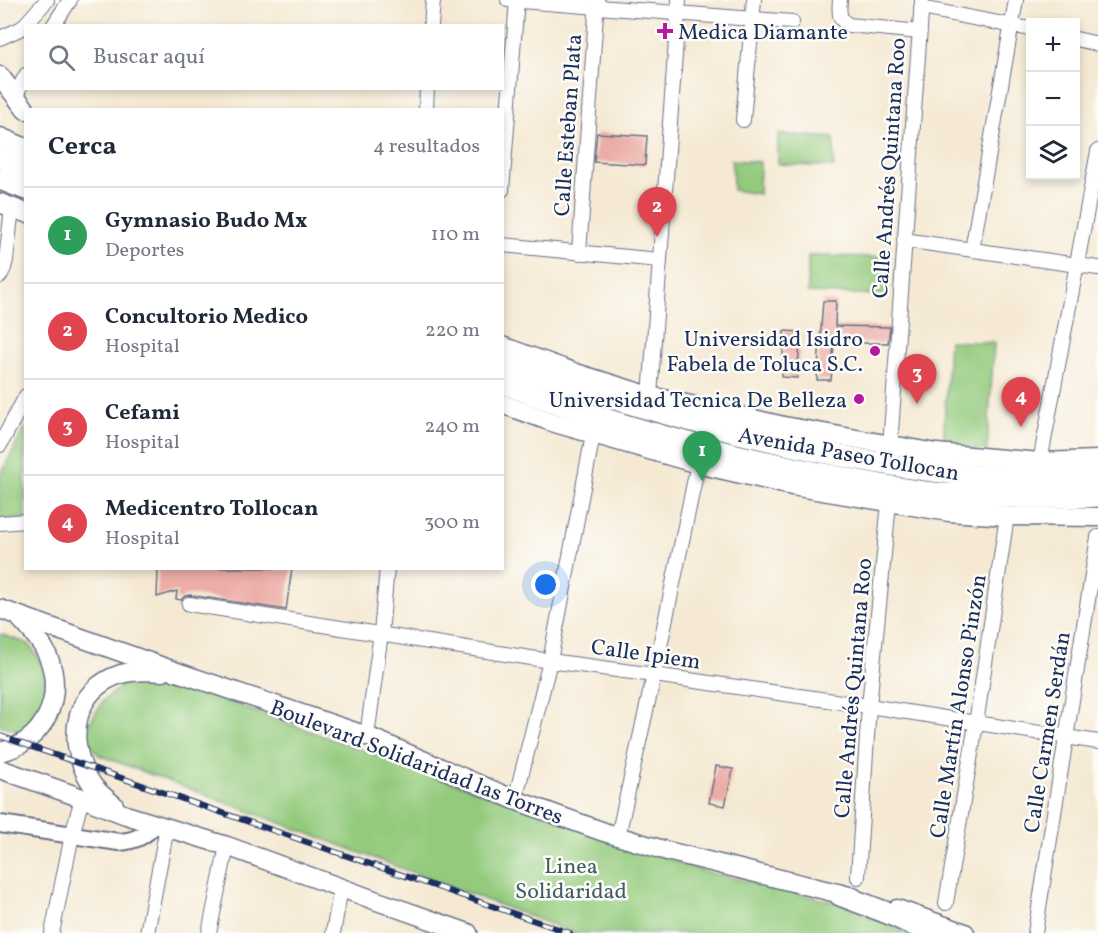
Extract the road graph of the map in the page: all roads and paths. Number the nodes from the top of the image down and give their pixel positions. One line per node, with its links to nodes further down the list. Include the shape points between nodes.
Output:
1 (35, 0): 15 (street)
2 (49, 0): 13 (street); 15 (street)
3 (70, 0): 13 (street)
4 (433, 0): 18 (street)
5 (508, 0): 6 (street)
6 (517, 0): 10 (street); 34 (street)
7 (754, 0): 14 (street)
8 (840, 0): 22 (street, via 840,17 849,25)
9 (1017, 0): 19 (street)
10 (596, 3): 12 (street); 40 (street, Calle Esteban Plata)
11 (921, 4): 19 (street); 22 (street, Calle Andrés Quintana Roo)
12 (678, 6): 14 (street); 41 (street)
13 (61, 13): 17 (street)
14 (753, 18): 16 (street); 31 (street)
15 (35, 20)
16 (792, 22)
17 (54, 24)
18 (431, 24)
19 (1012, 25): 21 (street); 39 (street)
20 (24, 27): 23 (street)
21 (1026, 28)
22 (920, 32): 37 (street, Calle Andrés Quintana Roo)
23 (1, 36)
24 (1080, 40): 25 (street)
25 (1098, 44)
26 (0, 76): 29 (main road)
27 (24, 84): 29 (street)
28 (428, 90): 30 (street)
29 (20, 103)
30 (426, 108)
31 (743, 120)
32 (0, 138): 35 (main road)
33 (1098, 151): 42 (street)
34 (504, 165)
35 (15, 170)
36 (12, 208): 44 (street, via 6,260)
37 (904, 240): 39 (street); 53 (street, Calle Andrés Quintana Roo)
38 (504, 245): 40 (street)
39 (972, 250): 42 (street)
40 (579, 253): 41 (street)
41 (659, 261): 48 (street)
42 (1077, 265): 43 (street); 55 (street)
43 (1098, 268)
44 (0, 276)
45 (504, 347): 48 (main road, Avenida Paseo Tollocan)
46 (504, 363): 57 (highway, Avenida Paseo Tollocan, via 656,412 840,456 966,476)
47 (504, 384): 58 (highway, Avenida Paseo Tollocan, via 654,435 876,484 943,494)
48 (650, 396): 53 (main road, Avenida Paseo Tollocan)
49 (24, 400): 52 (street)
50 (504, 405): 51 (main road, Avenida Paseo Tollocan)
51 (593, 435): 56 (main road, Avenida Paseo Tollocan); 69 (street)
52 (0, 445)
53 (890, 446): 55 (main road, Avenida Paseo Tollocan)
54 (1098, 460): 55 (main road, Avenida Paseo Tollocan)
55 (1040, 462)
56 (698, 464): 59 (main road, Avenida Paseo Tollocan); 71 (street)
57 (1098, 477)
58 (1098, 496)
59 (889, 503): 60 (main road, Avenida Paseo Tollocan); 72 (street, Calle Andrés Quintana Roo)
60 (1007, 516): 61 (main road, Avenida Paseo Tollocan); 73 (street, Calle Martín Alonso Pinzón)
61 (1098, 517)
62 (24, 520): 63 (street)
63 (0, 523)
64 (1098, 537): 75 (street, Calle Carmen Serdán)
65 (387, 570): 68 (street)
66 (189, 604): 68 (street, Calle Ipiem)
67 (9, 612): 70 (main road, Boulevard Solidaridad las Torres); 77 (main road, via 47,654 53,672 54,698 44,722 27,741)
68 (381, 633): 69 (street, Calle Ipiem); 74 (street)
69 (549, 661): 71 (street, Calle Ipiem); 80 (street)
70 (177, 672): 74 (main road, Boulevard Solidaridad las Torres); 81 (main road, via 121,675 88,695 78,714 78,747 88,777)
71 (654, 675): 72 (street, Calle Ipiem); 85 (street)
72 (869, 706): 73 (street, Calle Ipiem); 87 (street, Calle Andrés Quintana Roo)
73 (976, 724): 75 (street, Calle Ipiem); 90 (street, Calle Martín Alonso Pinzón)
74 (367, 736): 80 (main road, Boulevard Solidaridad las Torres)
75 (1067, 737): 76 (street, Calle Ipiem); 98 (street, Calle Carmen Serdán)
76 (1098, 742)
77 (0, 752)
78 (0, 769): 79 (main road)
79 (82, 798): 81 (main road); 84 (street)
80 (515, 800): 85 (main road, Boulevard Solidaridad las Torres)
81 (126, 815): 83 (main road)
82 (0, 824): 84 (street)
83 (161, 826): 84 (street, via 129,841); 86 (main road); 93 (street)
84 (72, 835): 92 (street)
85 (618, 836): 89 (main road, Boulevard Solidaridad las Torres)
86 (227, 846): 88 (main road); 94 (street)
87 (858, 877)
88 (341, 888): 91 (main road); 95 (street)
89 (840, 895): 96 (highway, Boulevard Solidaridad las Torres); 97 (main road, Boulevard Solidaridad las Torres, via 901,910)
90 (946, 903)
91 (464, 932)
92 (52, 933)
93 (147, 933)
94 (209, 933)
95 (333, 933)
96 (931, 933)
97 (965, 933)
98 (1035, 933)

